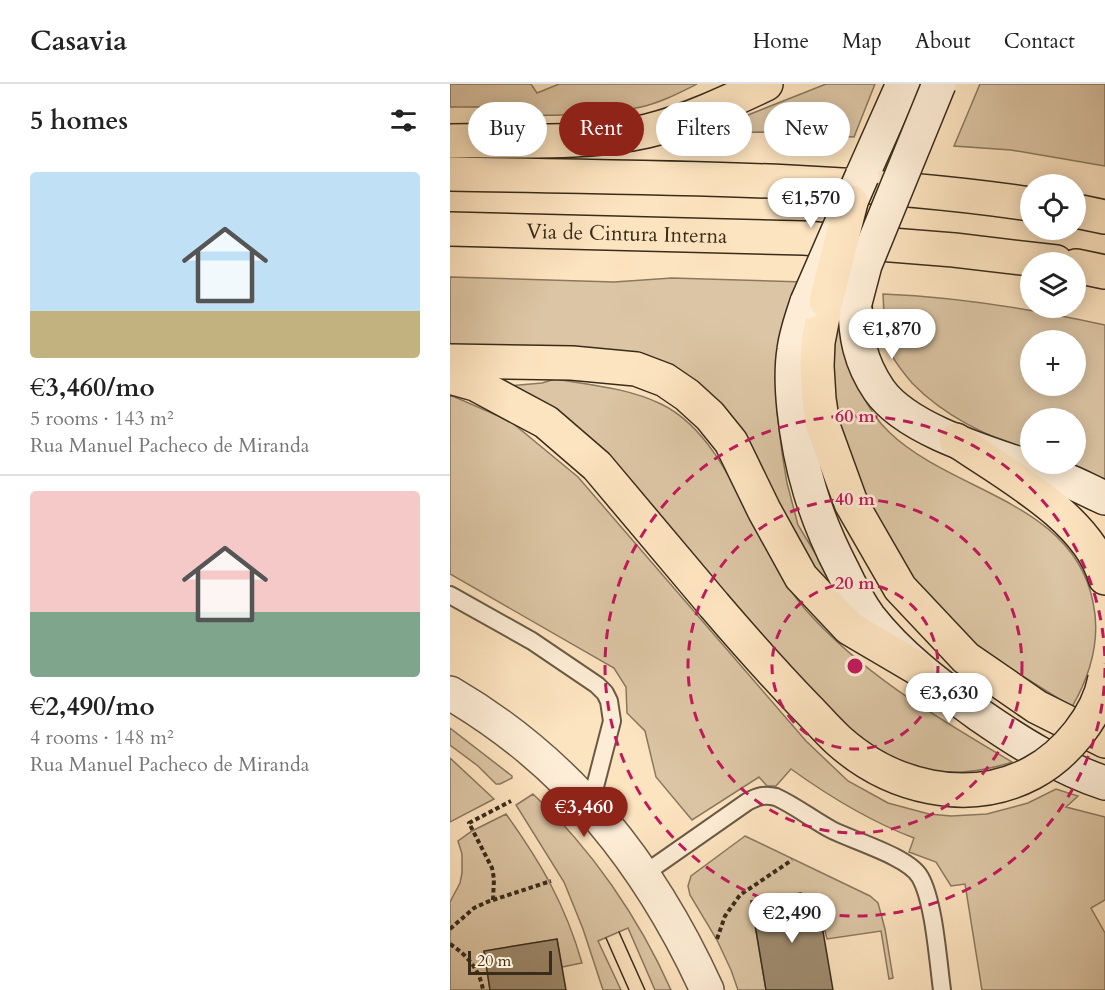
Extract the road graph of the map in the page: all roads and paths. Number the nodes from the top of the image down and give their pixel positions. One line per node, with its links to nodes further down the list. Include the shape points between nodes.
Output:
1 (724, 84): 5 (highway, via 659,113 630,121 597,125)
2 (766, 84): 6 (highway, via 681,120 616,137)
3 (903, 84): 8 (main road, bridge)
4 (939, 84): 16 (main road, bridge, via 865,265)
5 (450, 126)
6 (450, 141)
7 (450, 174): 9 (highway, via 798,183 945,193)
8 (851, 201): 16 (highway, bridge)
9 (1020, 203)
10 (1086, 213): 11 (highway)
11 (1105, 217)
12 (450, 229): 13 (highway, Via de Cintura Interna, via 804,238)
13 (1020, 258)
14 (1086, 268): 15 (highway)
15 (1105, 272)
16 (830, 302): 19 (main road, via 855,330 860,352 880,391 919,423); 23 (main road, via 794,350 796,426 803,470 826,539 857,600); 26 (highway, via 818,342 819,399 824,426 850,503 900,588 966,658 1037,706)
17 (450, 361): 23 (highway, via 572,363 636,369 687,395 731,442 801,577 849,628)
18 (450, 377): 24 (highway, bridge, via 475,384 546,422 597,466 777,677 838,740 895,776 922,786 956,790 1014,781 1045,766 1064,751 1091,715)
19 (956, 440): 20 (main road); 21 (highway, via 1040,498 1083,536)
20 (1105, 498)
21 (1105, 578)
22 (450, 595): 29 (lane, via 532,641 605,693 612,721)
23 (917, 668): 27 (main road, via 1012,738)
24 (1105, 678)
25 (450, 693): 29 (main road, via 534,752)
26 (1105, 741)
27 (1105, 783)
28 (511, 801): 33 (path, via 469,823 492,868)
29 (590, 806): 31 (main road)
30 (792, 860): 35 (path, via 740,895 725,916)
31 (644, 874): 38 (main road); 39 (lane, via 747,802 767,795 776,797 830,829 915,870 929,902)
32 (550, 881): 33 (path)
33 (493, 900): 34 (path, via 474,908)
34 (450, 929)
35 (717, 940)
36 (450, 944): 37 (path, via 470,960)
37 (483, 990)
38 (707, 990)
39 (942, 990)

